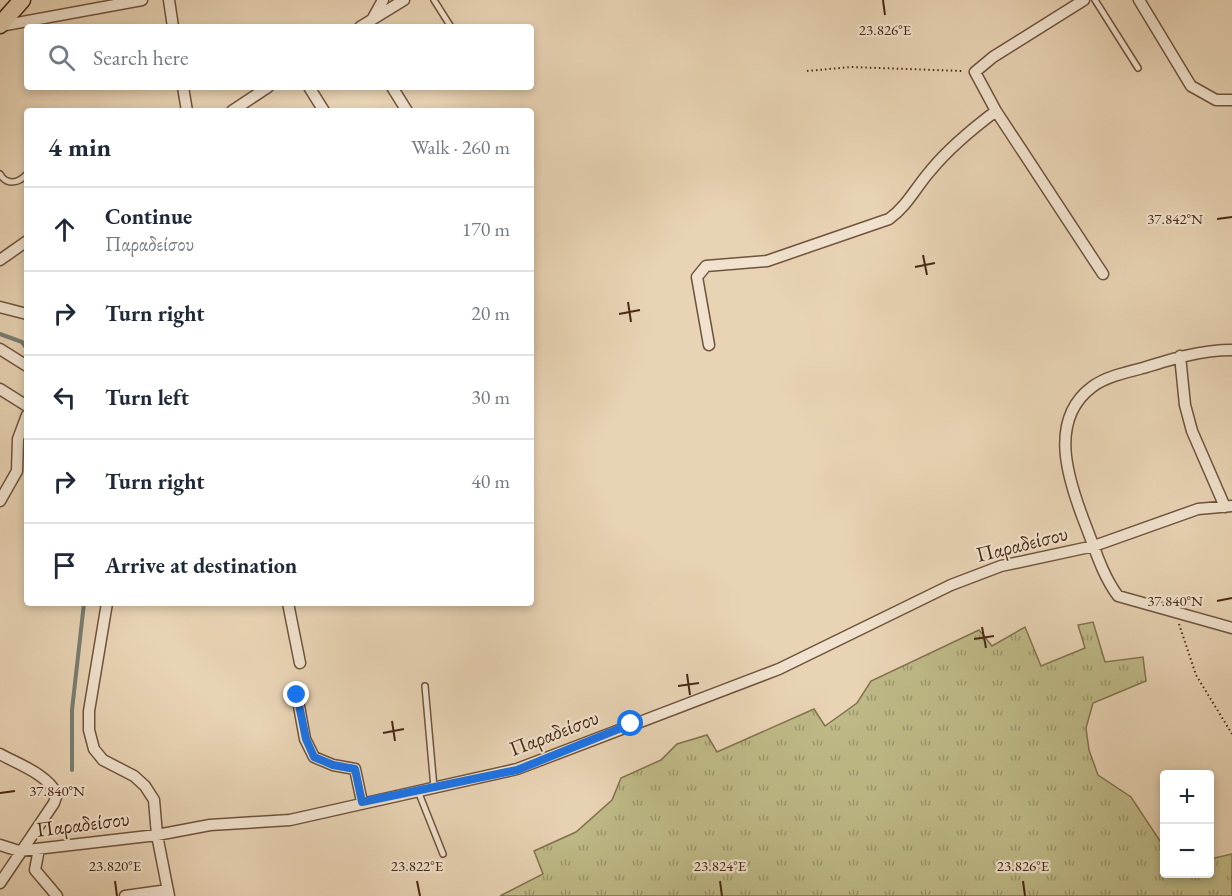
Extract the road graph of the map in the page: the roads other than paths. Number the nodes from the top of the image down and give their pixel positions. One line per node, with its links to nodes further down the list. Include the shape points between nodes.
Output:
1 (22, 0): 14 (main road)
2 (142, 0): 14 (street)
3 (169, 0): 11 (street)
4 (383, 0): 10 (street)
5 (404, 0): 10 (street)
6 (434, 0): 13 (lane)
7 (1084, 0): 25 (street, via 975,72)
8 (1095, 0): 15 (lane)
9 (1139, 0): 20 (street, via 1191,86 1216,100)
10 (371, 21): 12 (street)
11 (173, 24)
12 (366, 24)
13 (450, 24)
14 (0, 26)
15 (1138, 68)
16 (184, 90): 21 (street)
17 (264, 90): 22 (street)
18 (311, 90): 23 (street)
19 (394, 90): 24 (street)
20 (1232, 100)
21 (186, 108)
22 (236, 108)
23 (322, 108)
24 (405, 108)
25 (996, 111): 30 (street); 33 (street, via 965,134 930,171 905,207 889,219 767,261 706,266 697,277)
26 (0, 174): 27 (lane, via 11,183)
27 (24, 177)
28 (24, 243): 29 (street)
29 (0, 260)
30 (1103, 274)
31 (0, 307): 32 (street)
32 (24, 313)
33 (709, 345)
34 (0, 349): 37 (street)
35 (1232, 350): 36 (street)
36 (1180, 356): 42 (street, via 1192,431); 43 (street, via 1093,386 1073,405 1064,462)
37 (24, 364)
38 (0, 389): 39 (street)
39 (24, 404)
40 (24, 423): 41 (street, via 18,439 17,471)
41 (0, 501)
42 (1228, 506): 43 (street, Παραδείσου, via 1198,509)
43 (1094, 546): 46 (street, via 1118,596); 51 (street, Παραδείσου, via 1001,566 951,585 779,669 517,770)
44 (106, 606): 54 (street, via 89,730 94,749 103,760 145,786 154,800)
45 (289, 606): 47 (street)
46 (1232, 628)
47 (300, 663)
48 (425, 686): 51 (lane)
49 (297, 695): 53 (street, via 314,757 355,769)
50 (0, 754): 57 (street, via 35,773 57,794)
51 (434, 788): 52 (street, Παραδείσου)
52 (418, 791): 53 (street, Παραδείσου); 58 (lane)
53 (362, 802): 54 (street, Παραδείσου, via 290,820 210,825)
54 (157, 835): 56 (street, Παραδείσου); 60 (street)
55 (0, 845): 57 (street, Παραδείσου)
56 (39, 849): 57 (street, Παραδείσου); 61 (street, via 35,870)
57 (19, 851): 59 (street)
58 (443, 855)
59 (0, 883)
60 (168, 893): 62 (street)
61 (57, 896)
62 (125, 896)

